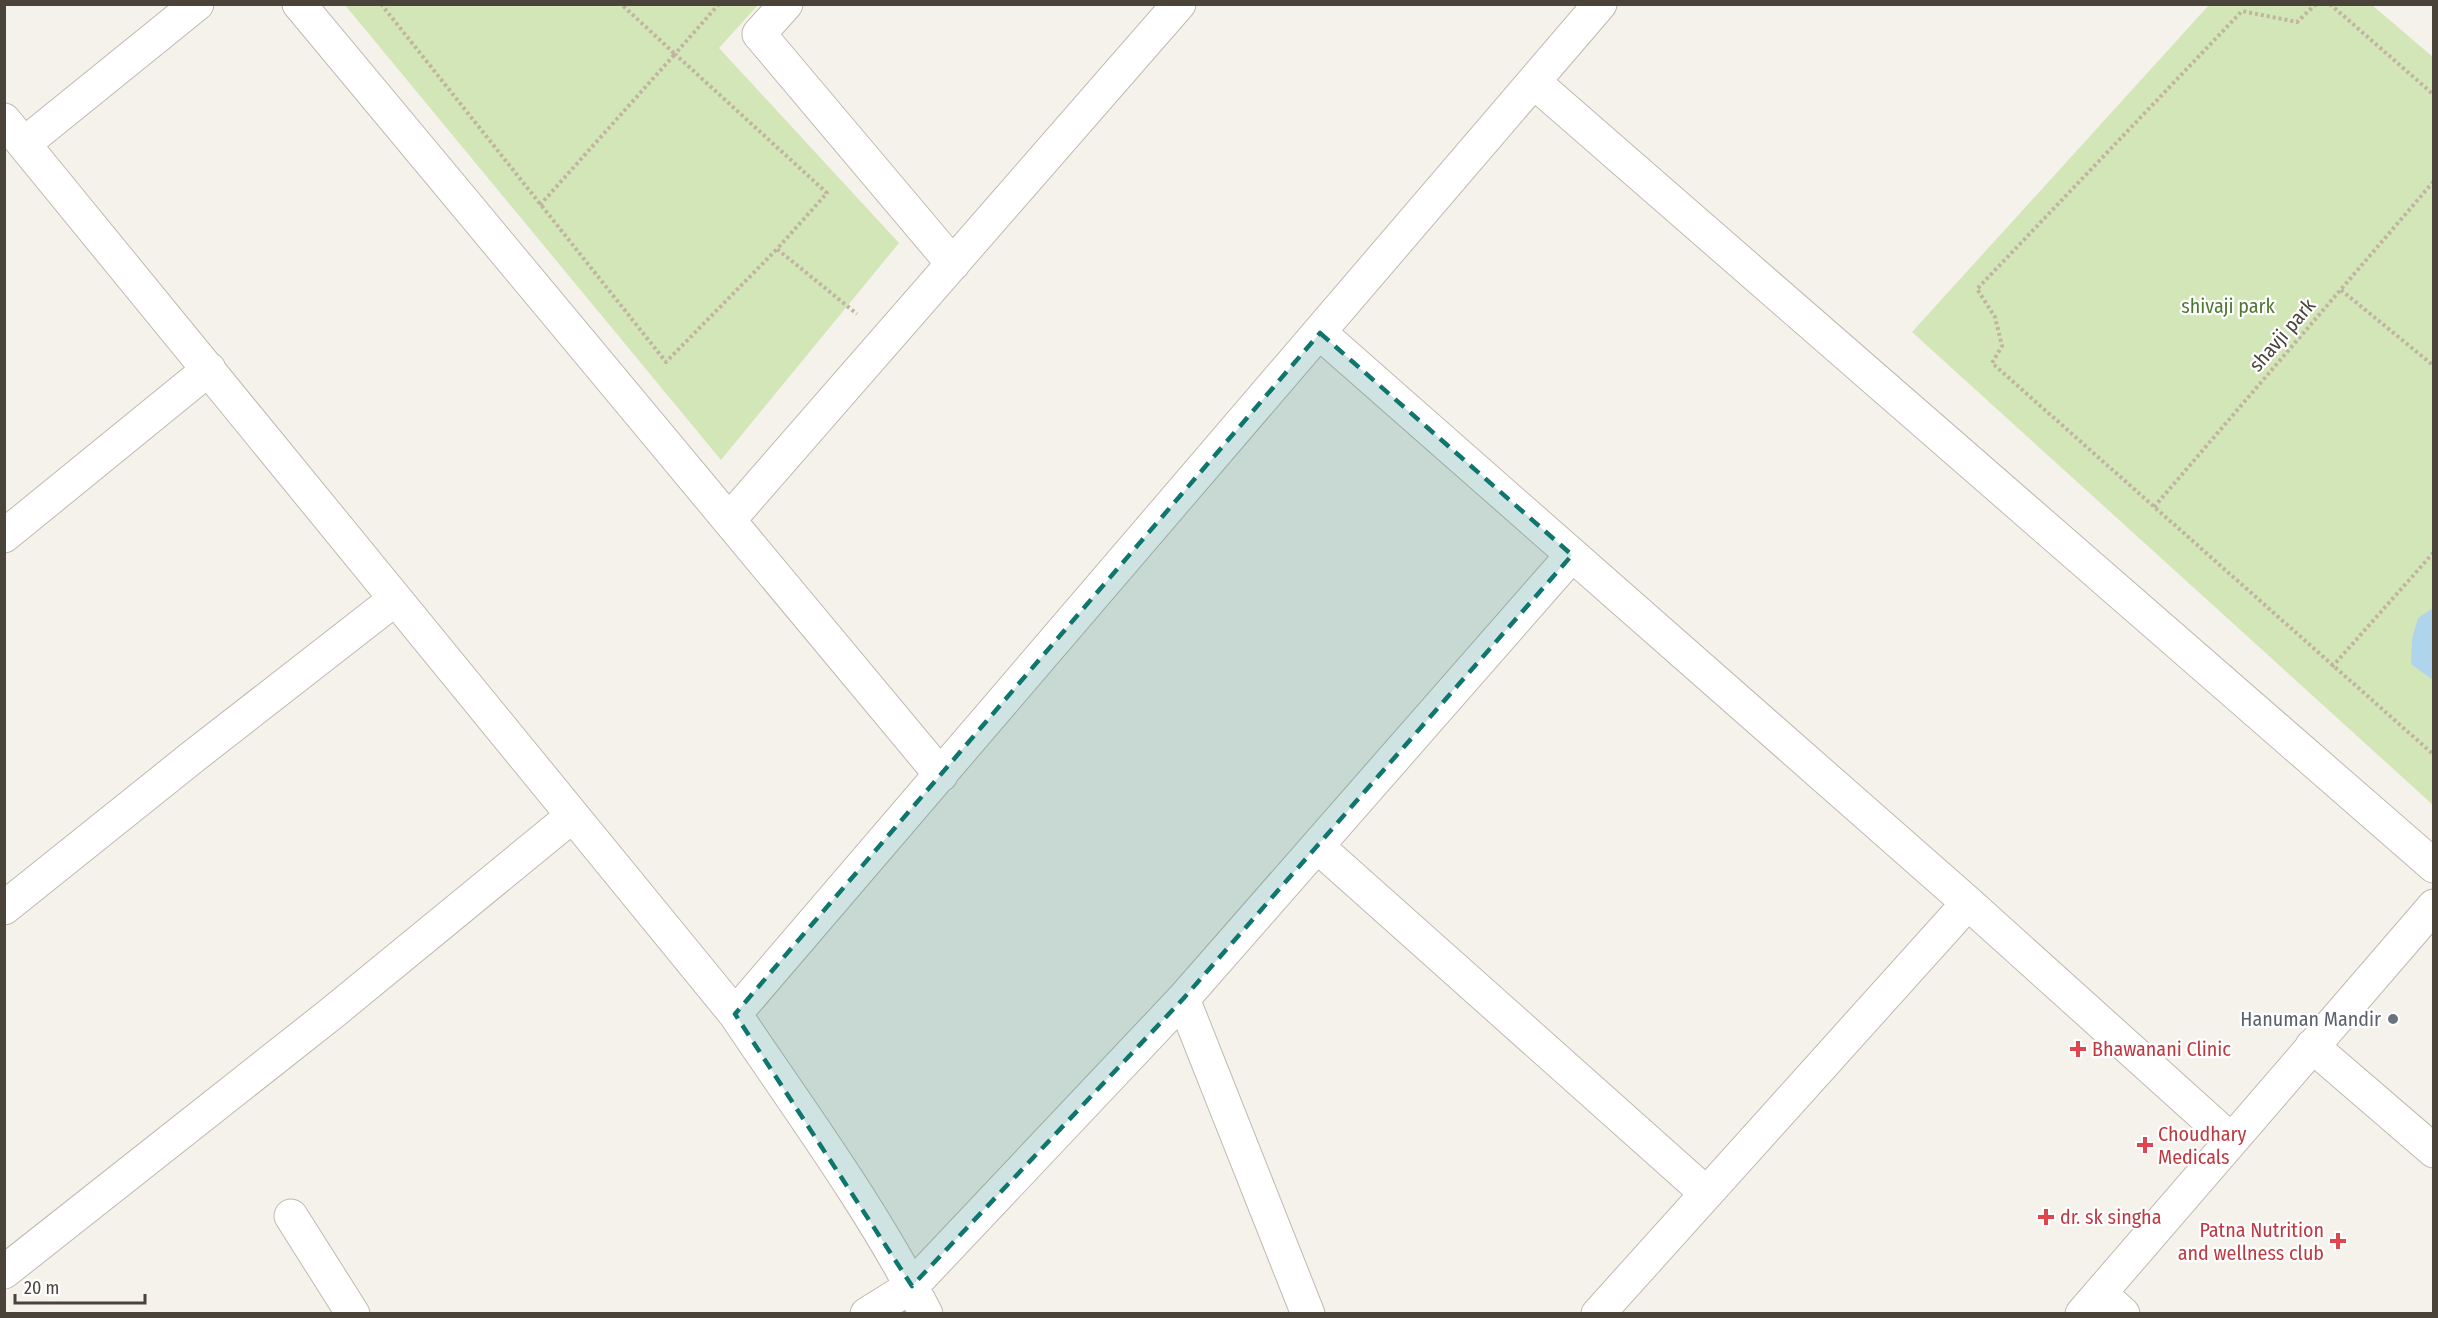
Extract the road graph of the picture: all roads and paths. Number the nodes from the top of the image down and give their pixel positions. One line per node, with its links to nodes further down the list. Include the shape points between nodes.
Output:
1 (197, 4): 14 (street)
2 (299, 4): 25 (street)
3 (381, 4): 16 (path)
4 (621, 4): 11 (path)
5 (719, 4): 11 (path)
6 (786, 4): 18 (street, via 759,34)
7 (1179, 4): 18 (street)
8 (1600, 4): 12 (street)
9 (2316, 4): 24 (path, via 2297,22 2242,11 1977,289 1995,317 2002,346 1992,363)
10 (2330, 4): 13 (path)
11 (675, 54): 16 (path); 17 (path, via 827,193)
12 (1534, 82): 20 (street); 35 (street)
13 (2433, 94)
14 (14, 132): 23 (street)
15 (2433, 182): 19 (path, shavji park)
16 (540, 205): 17 (path, via 666,362)
17 (777, 249): 21 (path)
18 (952, 264): 21 (street)
19 (2341, 290): 22 (path); 24 (path, shavji park)
20 (1320, 333): 28 (street); 32 (street)
21 (887, 339): 25 (street)
22 (2433, 366)
23 (208, 369): 26 (street); 29 (street)
24 (2154, 507): 30 (path)
25 (729, 520): 32 (street)
26 (4, 536)
27 (2433, 552): 30 (path)
28 (1572, 555): 34 (street); 36 (street)
29 (394, 600): 33 (street); 38 (street)
30 (2332, 667): 31 (path)
31 (2433, 755)
32 (940, 775): 40 (street)
33 (572, 817): 40 (street); 46 (street)
34 (1317, 846): 39 (street); 44 (street)
35 (2433, 867)
36 (1968, 903): 42 (street); 44 (street)
37 (2433, 906): 41 (street)
38 (4, 908)
39 (1183, 999): 47 (street); 51 (street)
40 (735, 1014): 47 (street, via 828,1151)
41 (2312, 1046): 42 (street); 43 (street)
42 (2230, 1140): 48 (street)
43 (2433, 1151)
44 (1706, 1193): 52 (street)
45 (291, 1216): 49 (street)
46 (4, 1272)
47 (919, 1300): 50 (street)
48 (2102, 1307)
49 (353, 1314)
50 (867, 1314)
51 (1308, 1314)
52 (1598, 1314)

